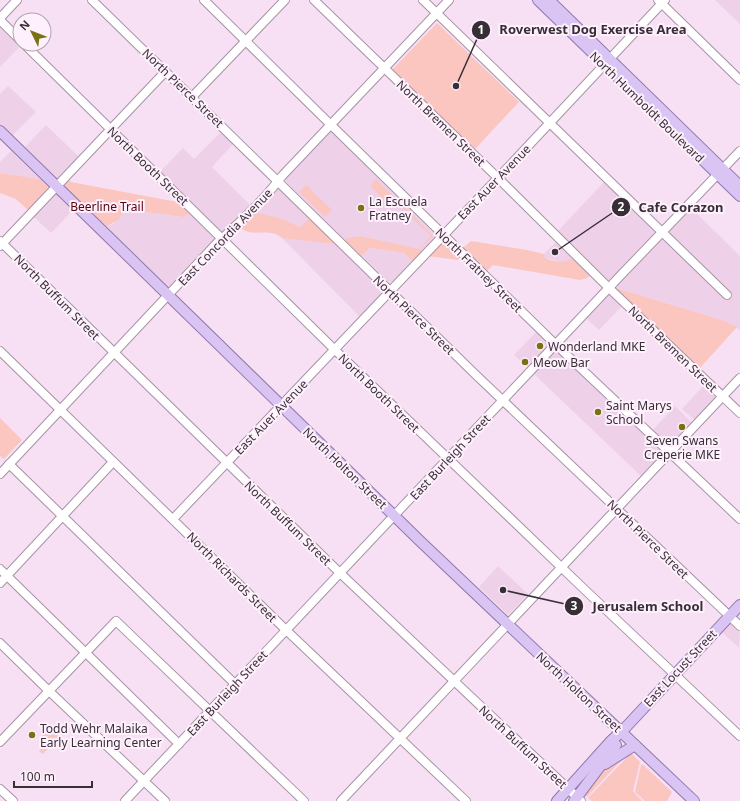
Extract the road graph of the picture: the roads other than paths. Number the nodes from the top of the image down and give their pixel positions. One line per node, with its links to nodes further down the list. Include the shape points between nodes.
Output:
1 (17, 0): 12 (street)
2 (92, 0): 18 (street, North Pierce Street)
3 (204, 0): 14 (street, North Fratney Street)
4 (285, 0): 14 (street)
5 (314, 0): 17 (street, North Bremen Street)
6 (423, 0): 11 (street)
7 (450, 0): 11 (street, East Concordia Avenue)
8 (538, 0): 16 (main road, North Humboldt Boulevard)
9 (549, 0): 16 (main road, North Humboldt Boulevard)
10 (661, 1): 16 (street, East Auer Avenue); 19 (street)
11 (436, 14): 17 (street, East Concordia Avenue); 21 (street)
12 (0, 19): 13 (street)
13 (12, 32)
14 (246, 41): 20 (street); 22 (street, North Fratney Street)
15 (32, 52): 23 (street, North Booth Street)
16 (607, 62): 21 (street, East Auer Avenue); 26 (main road, North Humboldt Boulevard)
17 (384, 69): 22 (street, East Concordia Avenue); 27 (street, North Bremen Street)
18 (165, 72): 20 (street, North Pierce Street); 23 (street)
19 (740, 80)
20 (192, 97): 28 (street, North Pierce Street)
21 (550, 123): 27 (street, East Auer Avenue); 32 (street)
22 (331, 125): 28 (street, East Concordia Avenue); 33 (street, North Fratney Street)
23 (111, 129): 29 (street); 34 (street, North Booth Street)
24 (0, 131): 29 (main road, North Holton Street)
25 (740, 151): 26 (street, East Burleigh Street)
26 (720, 172): 30 (main road, North Humboldt Boulevard); 31 (main road, North Humboldt Boulevard); 32 (street, East Burleigh Street)
27 (498, 178): 33 (street, East Auer Avenue); 36 (street, North Bremen Street)
28 (278, 182): 34 (street, East Concordia Avenue); 37 (street, North Pierce Street)
29 (56, 186): 35 (street); 38 (main road, North Holton Street)
30 (740, 186)
31 (740, 196)
32 (662, 233): 36 (street, East Burleigh Street); 39 (street)
33 (443, 235): 37 (street, East Auer Avenue); 40 (street, North Fratney Street)
34 (222, 239): 38 (street, East Concordia Avenue); 41 (street, North Booth Street)
35 (1, 244): 43 (street, North Buffum Street)
36 (609, 288): 40 (street, East Burleigh Street); 45 (street, North Bremen Street)
37 (390, 291): 41 (street, East Auer Avenue); 46 (street, North Pierce Street)
38 (168, 295): 43 (street, East Concordia Avenue); 47 (main road, North Holton Street)
39 (727, 295)
40 (556, 344): 46 (street, East Burleigh Street); 50 (street, North Fratney Street)
41 (335, 350): 47 (street, East Auer Avenue); 51 (street, North Booth Street)
42 (0, 351): 48 (street, North Richards Street)
43 (114, 353): 48 (street, East Concordia Avenue); 53 (street, North Buffum Street)
44 (740, 378): 45 (street)
45 (723, 396): 49 (street, North Bremen Street); 50 (street)
46 (503, 401): 51 (street, East Burleigh Street); 56 (street, North Pierce Street)
47 (282, 406): 53 (street, East Auer Avenue); 58 (main road, North Holton Street)
48 (60, 410): 52 (street, North Richards Street); 54 (street, East Concordia Avenue)
49 (740, 413)
50 (670, 452): 56 (street); 60 (street, North Fratney Street)
51 (448, 459): 58 (street, East Burleigh Street); 61 (street, North Booth Street)
52 (113, 462): 57 (street); 59 (street, North Richards Street)
53 (227, 463): 59 (street, East Auer Avenue); 63 (street, North Buffum Street)
54 (9, 464): 55 (street, East Concordia Avenue); 57 (street)
55 (0, 474)
56 (617, 509): 61 (street); 67 (street, North Pierce Street)
57 (62, 516): 64 (street); 75 (street)
58 (394, 516): 63 (street, East Burleigh Street); 68 (main road, North Holton Street)
59 (173, 519): 70 (street, North Richards Street)
60 (740, 519)
61 (562, 567): 68 (street); 73 (street, North Booth Street)
62 (0, 569): 64 (street)
63 (340, 573): 70 (street, East Burleigh Street); 74 (street, North Buffum Street)
64 (7, 576): 65 (street); 72 (street)
65 (0, 583)
66 (740, 605): 67 (main road, East Locust Street)
67 (730, 616): 69 (street, North Pierce Street); 73 (main road, East Locust Street)
68 (507, 625): 74 (street); 78 (main road, North Holton Street)
69 (740, 626)
70 (286, 630): 75 (street, East Burleigh Street); 80 (street, North Richards Street)
71 (0, 643): 76 (street)
72 (86, 653): 76 (street); 77 (street, via 116,621); 82 (street)
73 (675, 674): 78 (main road, East Locust Street); 79 (street, North Booth Street)
74 (453, 681): 80 (street); 87 (street, North Buffum Street)
75 (235, 684): 77 (street, East Burleigh Street)
76 (49, 691): 81 (street); 85 (street)
77 (210, 711): 82 (street, East Burleigh Street); 92 (street)
78 (621, 732): 83 (main road, North Holton Street); 84 (main road, East Locust Street, via 619,740); 87 (main road, East Locust Street)
79 (740, 736)
80 (399, 738): 93 (street); 94 (street, North Richards Street)
81 (0, 742)
82 (179, 744): 85 (street, East Burleigh Street)
83 (635, 745): 84 (main road); 96 (main road, North Holton Street)
84 (598, 768): 88 (main road, East Locust Street)
85 (144, 781): 90 (street, East Burleigh Street); 91 (street)
86 (0, 789): 89 (street)
87 (568, 789): 88 (street, North Buffum Street); 95 (main road, East Locust Street)
88 (577, 800)
89 (13, 801)
90 (125, 801)
91 (165, 801)
92 (304, 801)
93 (341, 801)
94 (466, 801)
95 (557, 801)
96 (694, 801)

